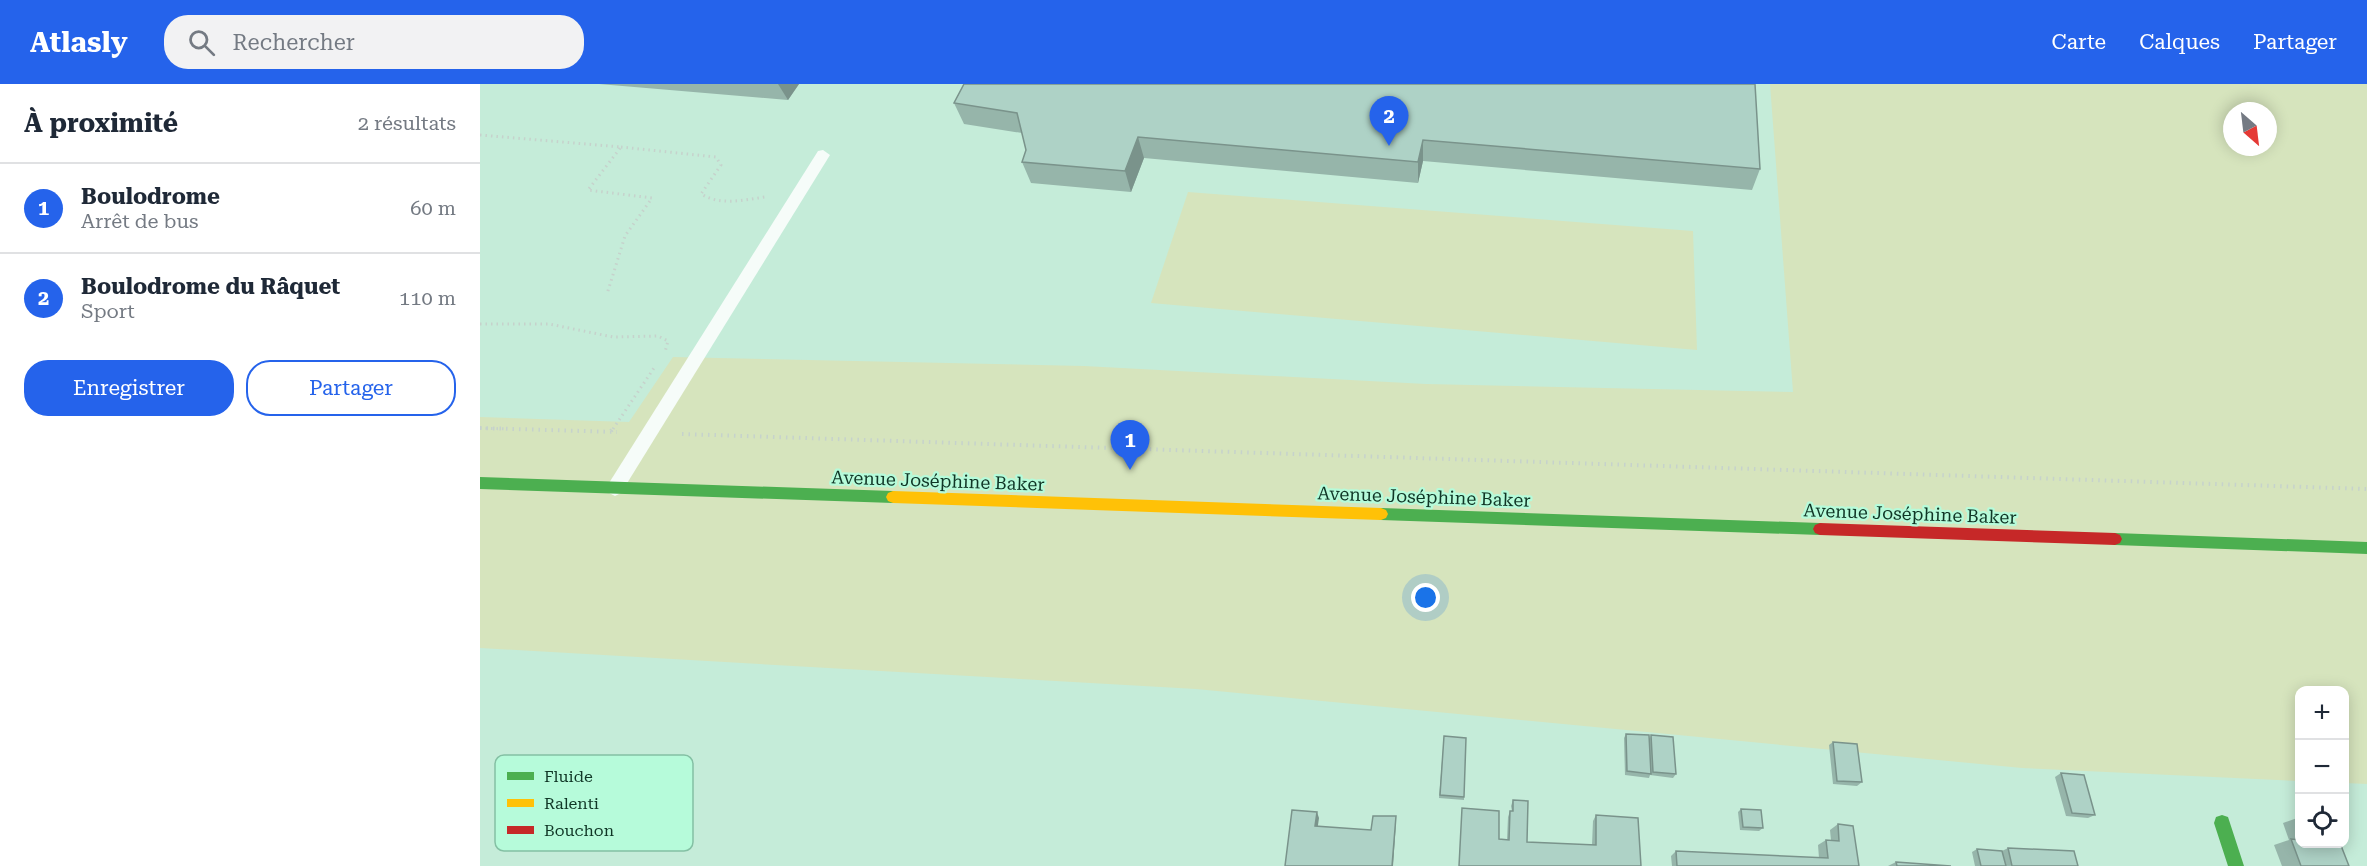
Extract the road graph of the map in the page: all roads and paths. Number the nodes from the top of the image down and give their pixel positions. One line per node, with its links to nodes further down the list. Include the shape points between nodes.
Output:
1 (480, 135): 2 (path)
2 (621, 147): 4 (path, via 716,157 721,165 701,194 706,197 723,201 763,196); 5 (path, via 588,190 652,198 626,236)
3 (823, 155): 4 (lane)
4 (796, 199): 9 (lane)
5 (607, 294)
6 (480, 324): 8 (path, via 549,324 613,337 658,336 668,341 665,352)
7 (480, 428): 8 (path)
8 (610, 432): 9 (path)
9 (648, 433): 11 (lane); 12 (path)
10 (480, 483): 11 (street, Avenue Joséphine Baker)
11 (615, 488): 13 (street, Avenue Joséphine Baker)
12 (2367, 489)
13 (2367, 548)
14 (2222, 823): 15 (street)
15 (2236, 866)

